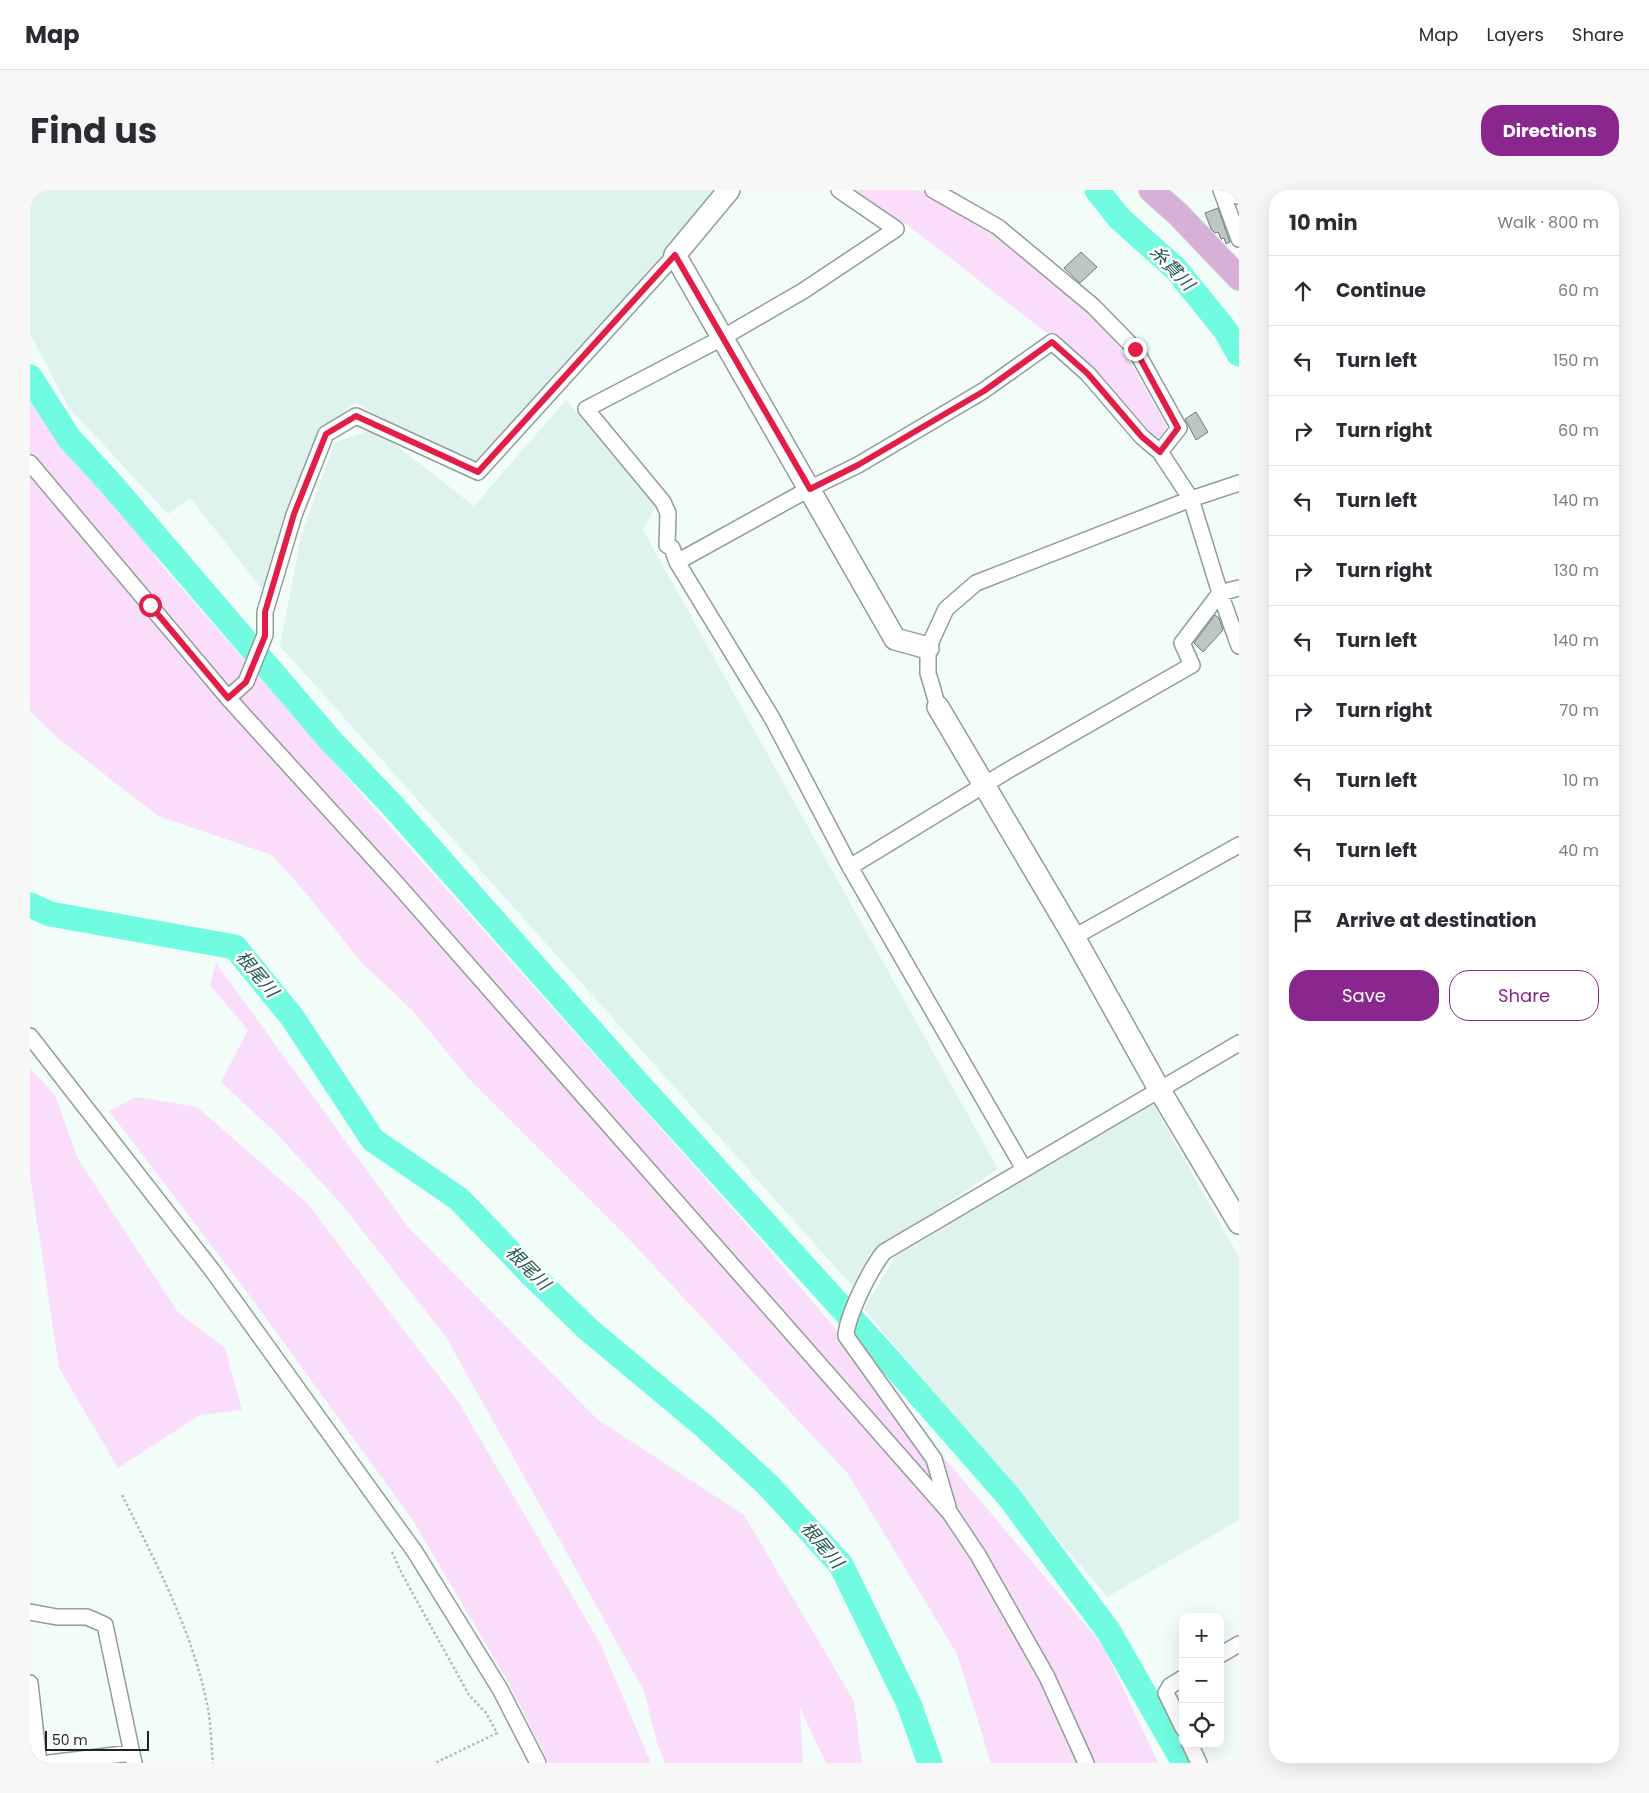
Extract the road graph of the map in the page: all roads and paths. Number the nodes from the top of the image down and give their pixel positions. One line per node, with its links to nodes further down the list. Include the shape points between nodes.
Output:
1 (730, 190): 8 (street)
2 (839, 190): 10 (street, via 896,229 803,291)
3 (933, 190): 11 (street, via 998,226 1082,296 1135,349 1178,428)
4 (1151, 190): 9 (main road)
5 (1221, 191): 6 (street); 7 (street)
6 (1239, 196)
7 (1239, 239)
8 (675, 255): 10 (street); 21 (street, via 478,472 356,416 326,434 294,514 265,612 265,636 246,682)
9 (1238, 275)
10 (722, 338): 14 (street); 16 (street, via 586,409 663,502 668,513 667,545 672,548)
11 (1160, 452): 14 (street, via 1142,437 1088,374 1052,342 984,391 858,465); 15 (street)
12 (30, 463): 21 (street)
13 (1239, 484): 15 (street)
14 (810, 489): 16 (street); 20 (street, via 895,639)
15 (1191, 499): 18 (street); 20 (street, via 976,583 946,609)
16 (676, 562): 25 (street, via 772,718)
17 (1239, 588): 18 (street)
18 (1220, 593): 19 (street); 23 (street, via 1182,643 1192,665)
19 (1239, 646)
20 (928, 648): 22 (street, via 928,673)
21 (228, 698): 33 (street)
22 (938, 707): 23 (street)
23 (984, 787): 25 (street); 26 (street)
24 (1239, 845): 26 (street)
25 (850, 867): 30 (street)
26 (1074, 937): 29 (street)
27 (30, 1036): 47 (street, via 212,1270 415,1552 500,1689)
28 (1239, 1042): 29 (street)
29 (1159, 1089): 30 (street); 31 (street)
30 (1024, 1169): 33 (street, via 884,1252 876,1262 846,1327 846,1336 934,1459)
31 (1239, 1223)
32 (122, 1494): 45 (path, via 174,1600 198,1668 206,1701)
33 (950, 1513): 48 (street, via 978,1555 1047,1677)
34 (392, 1552): 46 (path, via 469,1695 497,1733)
35 (30, 1612): 42 (street, via 57,1617 87,1617 105,1625)
36 (1239, 1644): 37 (street)
37 (1224, 1653)
38 (1179, 1680): 40 (street, via 1166,1693)
39 (30, 1683): 43 (street)
40 (1179, 1720)
41 (1192, 1748): 49 (street)
42 (133, 1758): 44 (street)
43 (40, 1763)
44 (49, 1763)
45 (213, 1763)
46 (435, 1763)
47 (538, 1763)
48 (1086, 1763)
49 (1199, 1763)

